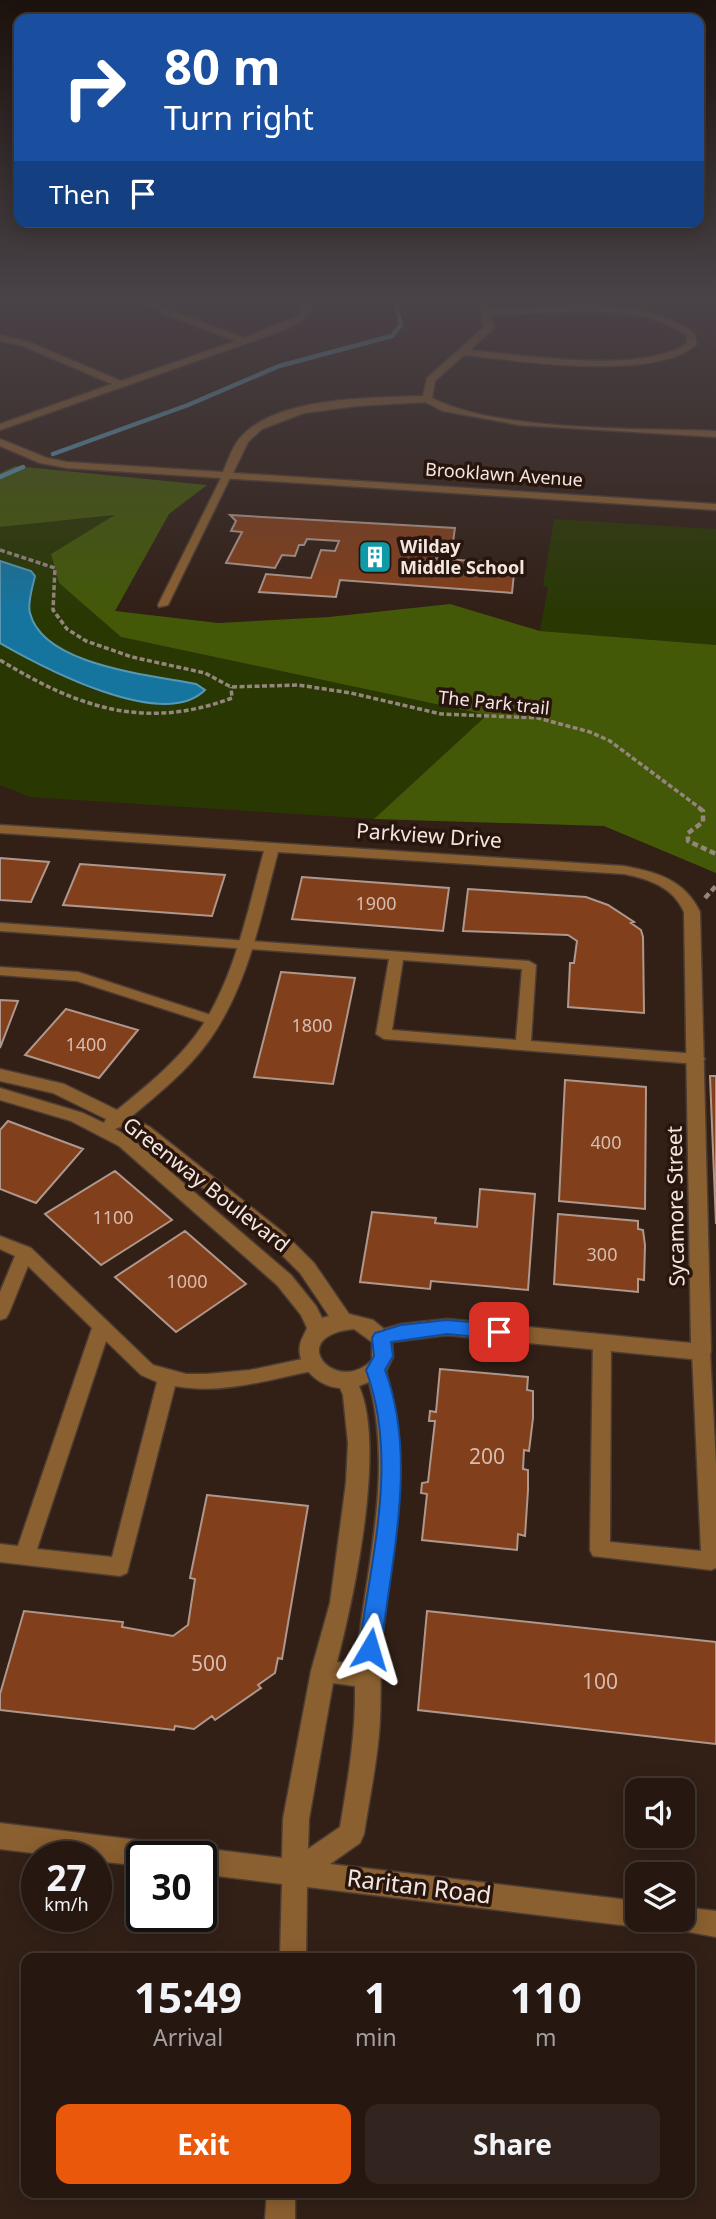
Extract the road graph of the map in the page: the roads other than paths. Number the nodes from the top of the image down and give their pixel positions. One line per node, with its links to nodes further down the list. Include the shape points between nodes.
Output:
1 (60, 406): 4 (street)
2 (332, 406): 7 (street, via 280,418 244,439)
3 (438, 406): 5 (street, via 489,420)
4 (0, 427)
5 (716, 434)
6 (0, 442): 7 (street, Brooklawn Avenue, via 44,461)
7 (227, 474): 8 (street, Brooklawn Avenue); 9 (lane)
8 (716, 507)
9 (163, 605)
10 (0, 830): 11 (street, Parkview Drive)
11 (272, 847): 13 (street); 18 (street, Parkview Drive, via 624,870 672,886 687,898 692,912)
12 (0, 927): 13 (lane)
13 (244, 944): 14 (lane); 16 (street, via 231,984)
14 (397, 955): 17 (lane, via 529,965); 17 (lane, via 384,1034)
15 (0, 971): 16 (lane, via 78,977)
16 (212, 1020): 21 (street, via 185,1059)
17 (523, 1045): 18 (lane)
18 (697, 1059): 31 (street, Sycamore Street)
19 (0, 1075): 21 (street, Greenway Boulevard, via 58,1088)
20 (0, 1094): 22 (street, Greenway Boulevard, via 44,1105)
21 (121, 1117): 22 (street); 26 (street, Greenway Boulevard, via 277,1238 307,1268)
22 (104, 1130): 28 (street, Greenway Boulevard, via 125,1142 253,1251 284,1280)
23 (0, 1242): 24 (lane)
24 (25, 1253): 25 (lane); 27 (lane)
25 (0, 1312)
26 (343, 1321): 28 (street); 29 (street, via 366,1325)
27 (101, 1328): 34 (lane, via 146,1370); 37 (lane)
28 (318, 1330): 32 (street, via 308,1346)
29 (381, 1338): 30 (street, via 447,1327); 33 (street, via 384,1356)
30 (602, 1343): 31 (street); 31 (lane, via 600,1550 711,1560)
31 (701, 1352)
32 (312, 1364): 34 (lane, via 220,1381); 35 (street, via 326,1377)
33 (376, 1370): 35 (street); 39 (street, via 391,1444 391,1485)
34 (167, 1380): 37 (lane, via 120,1567)
35 (347, 1381): 38 (street, via 359,1443 357,1483 341,1602)
36 (0, 1553): 37 (lane)
37 (25, 1556)
38 (323, 1671): 39 (street); 43 (street, via 296,1819)
39 (366, 1676): 43 (street, via 368,1720 351,1834)
40 (0, 1836): 41 (street)
41 (126, 1852)
42 (217, 1863): 43 (street, Raritan Road)
43 (297, 1872): 44 (street, Raritan Road); 47 (street)
44 (625, 1913)
45 (695, 1922): 46 (street)
46 (716, 1924)
47 (293, 1953)
48 (281, 2198): 49 (street)
49 (280, 2219)

